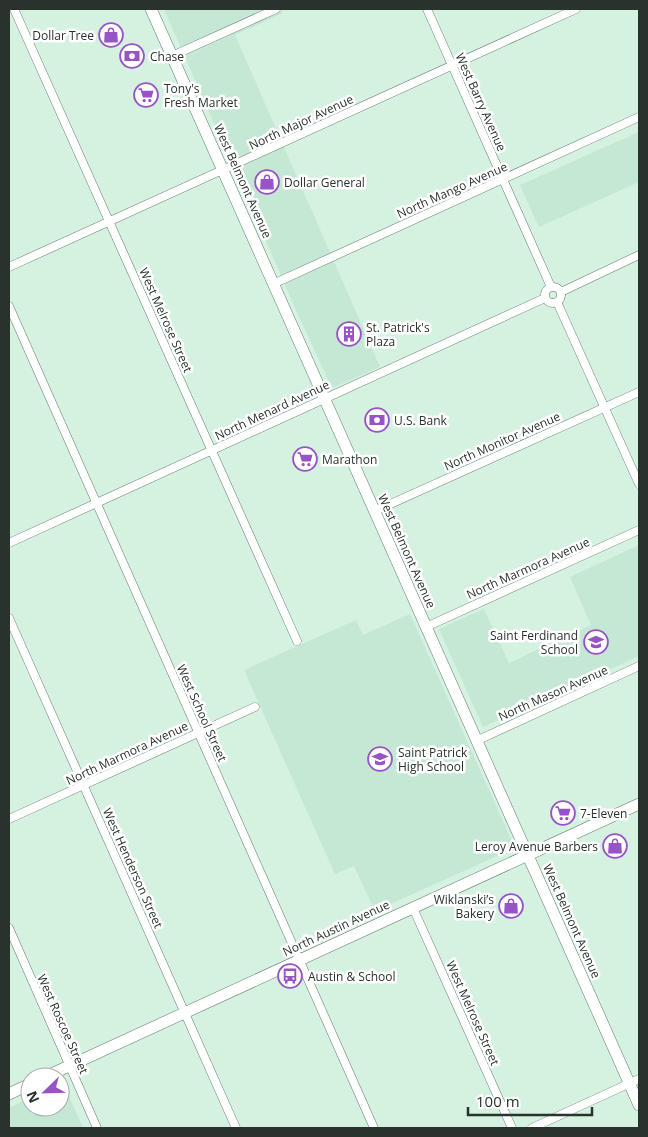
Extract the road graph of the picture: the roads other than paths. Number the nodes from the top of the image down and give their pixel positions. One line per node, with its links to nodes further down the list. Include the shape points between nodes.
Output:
1 (14, 9): 11 (street, West Melrose Street)
2 (151, 9): 6 (main road, West Belmont Avenue)
3 (276, 9): 6 (street)
4 (427, 9): 7 (street, West Barry Avenue)
5 (576, 9): 7 (street, North Major Avenue)
6 (172, 56): 9 (main road, West Belmont Avenue)
7 (452, 65): 9 (street, North Major Avenue); 10 (street, West Barry Avenue)
8 (639, 117): 10 (street, North Mango Avenue)
9 (223, 170): 11 (street, North Major Avenue); 14 (main road, West Belmont Avenue)
10 (503, 179): 14 (street, North Mango Avenue); 15 (street, West Barry Avenue)
11 (109, 222): 13 (street, North Major Avenue); 23 (street, West Melrose Street)
12 (639, 256): 16 (street)
13 (9, 267)
14 (273, 284): 21 (main road, West Belmont Avenue)
15 (551, 287): 16 (street); 17 (street)
16 (561, 292): 18 (street)
17 (545, 298): 18 (street, via 549,302); 21 (street, North Menard Avenue)
18 (557, 302): 22 (street)
19 (9, 306): 25 (street, West School Street)
20 (639, 392): 22 (street, North Monitor Avenue)
21 (324, 398): 23 (street, North Menard Avenue); 26 (main road, West Belmont Avenue)
22 (605, 407): 24 (street); 26 (street, North Monitor Avenue)
23 (211, 450): 25 (street, North Menard Avenue); 31 (street, West Melrose Street)
24 (639, 484)
25 (96, 503): 28 (street, North Menard Avenue); 34 (street, West School Street)
26 (375, 512): 30 (main road, West Belmont Avenue)
27 (639, 530): 30 (street, North Marmora Avenue)
28 (9, 542)
29 (9, 618): 36 (street, West Henderson Street)
30 (426, 627): 35 (main road, West Belmont Avenue)
31 (297, 641)
32 (639, 666): 35 (street, North Mason Avenue)
33 (255, 707): 34 (street, North Marmora Avenue)
34 (198, 733): 36 (street, North Marmora Avenue); 42 (street, West School Street)
35 (476, 741): 39 (main road, West Belmont Avenue)
36 (83, 785): 38 (street, North Marmora Avenue); 43 (street, West Henderson Street)
37 (639, 804): 39 (main road, North Austin Avenue)
38 (9, 819)
39 (528, 855): 40 (main road, North Austin Avenue); 45 (main road, West Belmont Avenue)
40 (413, 908): 42 (main road, North Austin Avenue); 50 (street, West Melrose Street)
41 (9, 928): 44 (street, West Roscoe Street)
42 (299, 960): 43 (main road, North Austin Avenue); 49 (street, West School Street)
43 (184, 1013): 44 (main road, North Austin Avenue); 48 (street, West Henderson Street)
44 (70, 1066): 47 (street, West Roscoe Street)
45 (634, 1081): 46 (main road, West Belmont Avenue); 51 (street)
46 (639, 1105)
47 (97, 1128)
48 (236, 1128)
49 (374, 1128)
50 (512, 1128)
51 (532, 1128)

